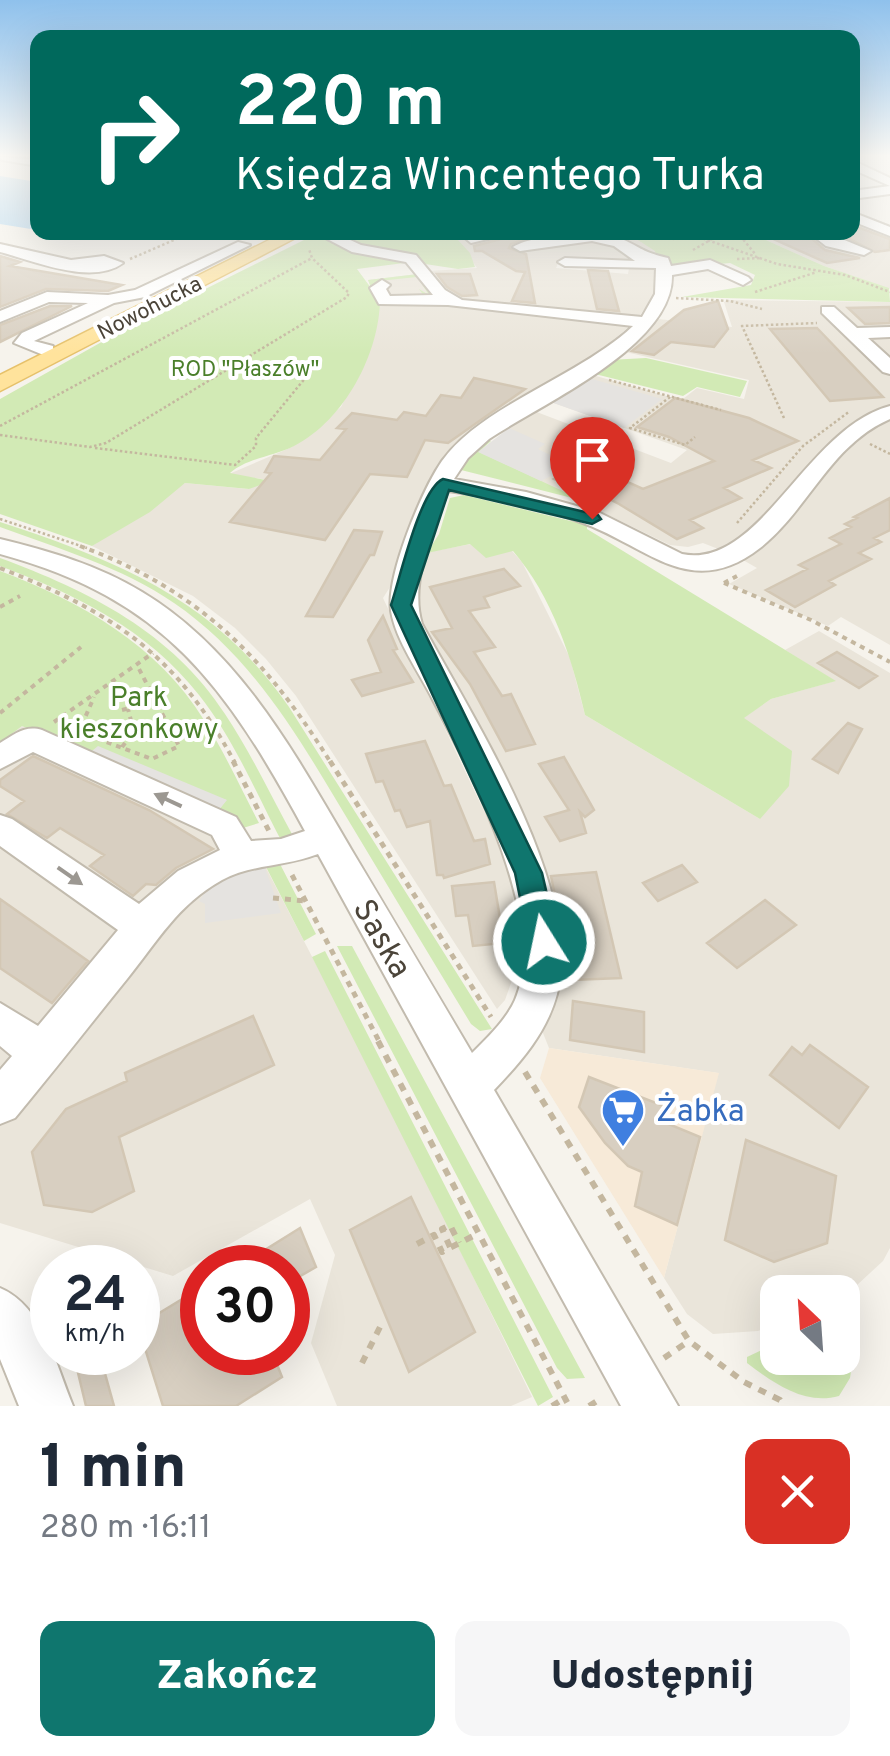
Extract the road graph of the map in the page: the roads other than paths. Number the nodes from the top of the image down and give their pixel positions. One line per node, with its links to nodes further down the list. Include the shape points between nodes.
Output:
1 (244, 240): 18 (street, via 139,294)
2 (270, 240): 25 (main road, Nowohucka)
3 (338, 240): 16 (street, via 411,258)
4 (562, 240): 9 (street)
5 (609, 240): 11 (street, via 637,257)
6 (825, 240): 7 (street, via 858,249)
7 (852, 240)
8 (304, 241): 28 (main road, Nowohucka)
9 (520, 247)
10 (0, 248): 12 (street, via 96,268)
11 (661, 260): 13 (street, via 710,264); 22 (street)
12 (116, 263)
13 (744, 280)
14 (382, 285): 16 (street, via 385,301)
15 (41, 291): 19 (street)
16 (444, 297): 17 (street); 22 (street, via 475,307)
17 (409, 298)
18 (110, 300): 21 (street, via 47,296); 25 (street, via 24,343)
19 (0, 308)
20 (828, 316): 24 (street)
21 (0, 317)
22 (644, 322): 30 (street, via 467,447)
23 (886, 326): 24 (street)
24 (852, 333): 26 (street)
25 (48, 350): 27 (main road, Nowohucka)
26 (890, 368)
27 (0, 372)
28 (0, 384)
29 (890, 412): 30 (street, via 858,424 746,546 711,563 668,559 602,522)
30 (443, 484): 41 (street, via 401,605 528,873 544,942 538,992 527,1015 510,1046)
31 (0, 538): 33 (street, Saska)
32 (0, 546): 33 (street, Saska)
33 (30, 553): 36 (street, Saska, via 136,600 203,652 246,702)
34 (0, 758): 37 (street, one-way to 34, via 224,826 31,738)
35 (0, 828): 38 (street, one-way to 38)
36 (326, 837): 37 (street); 41 (street, Saska)
37 (242, 856): 38 (street, via 210,871)
38 (140, 925): 40 (street)
39 (0, 1022): 40 (street)
40 (42, 1053): 42 (street)
41 (467, 1086): 45 (street, Saska)
42 (0, 1102)
43 (0, 1314): 44 (street, via 16,1334)
44 (46, 1406)
45 (651, 1406)

